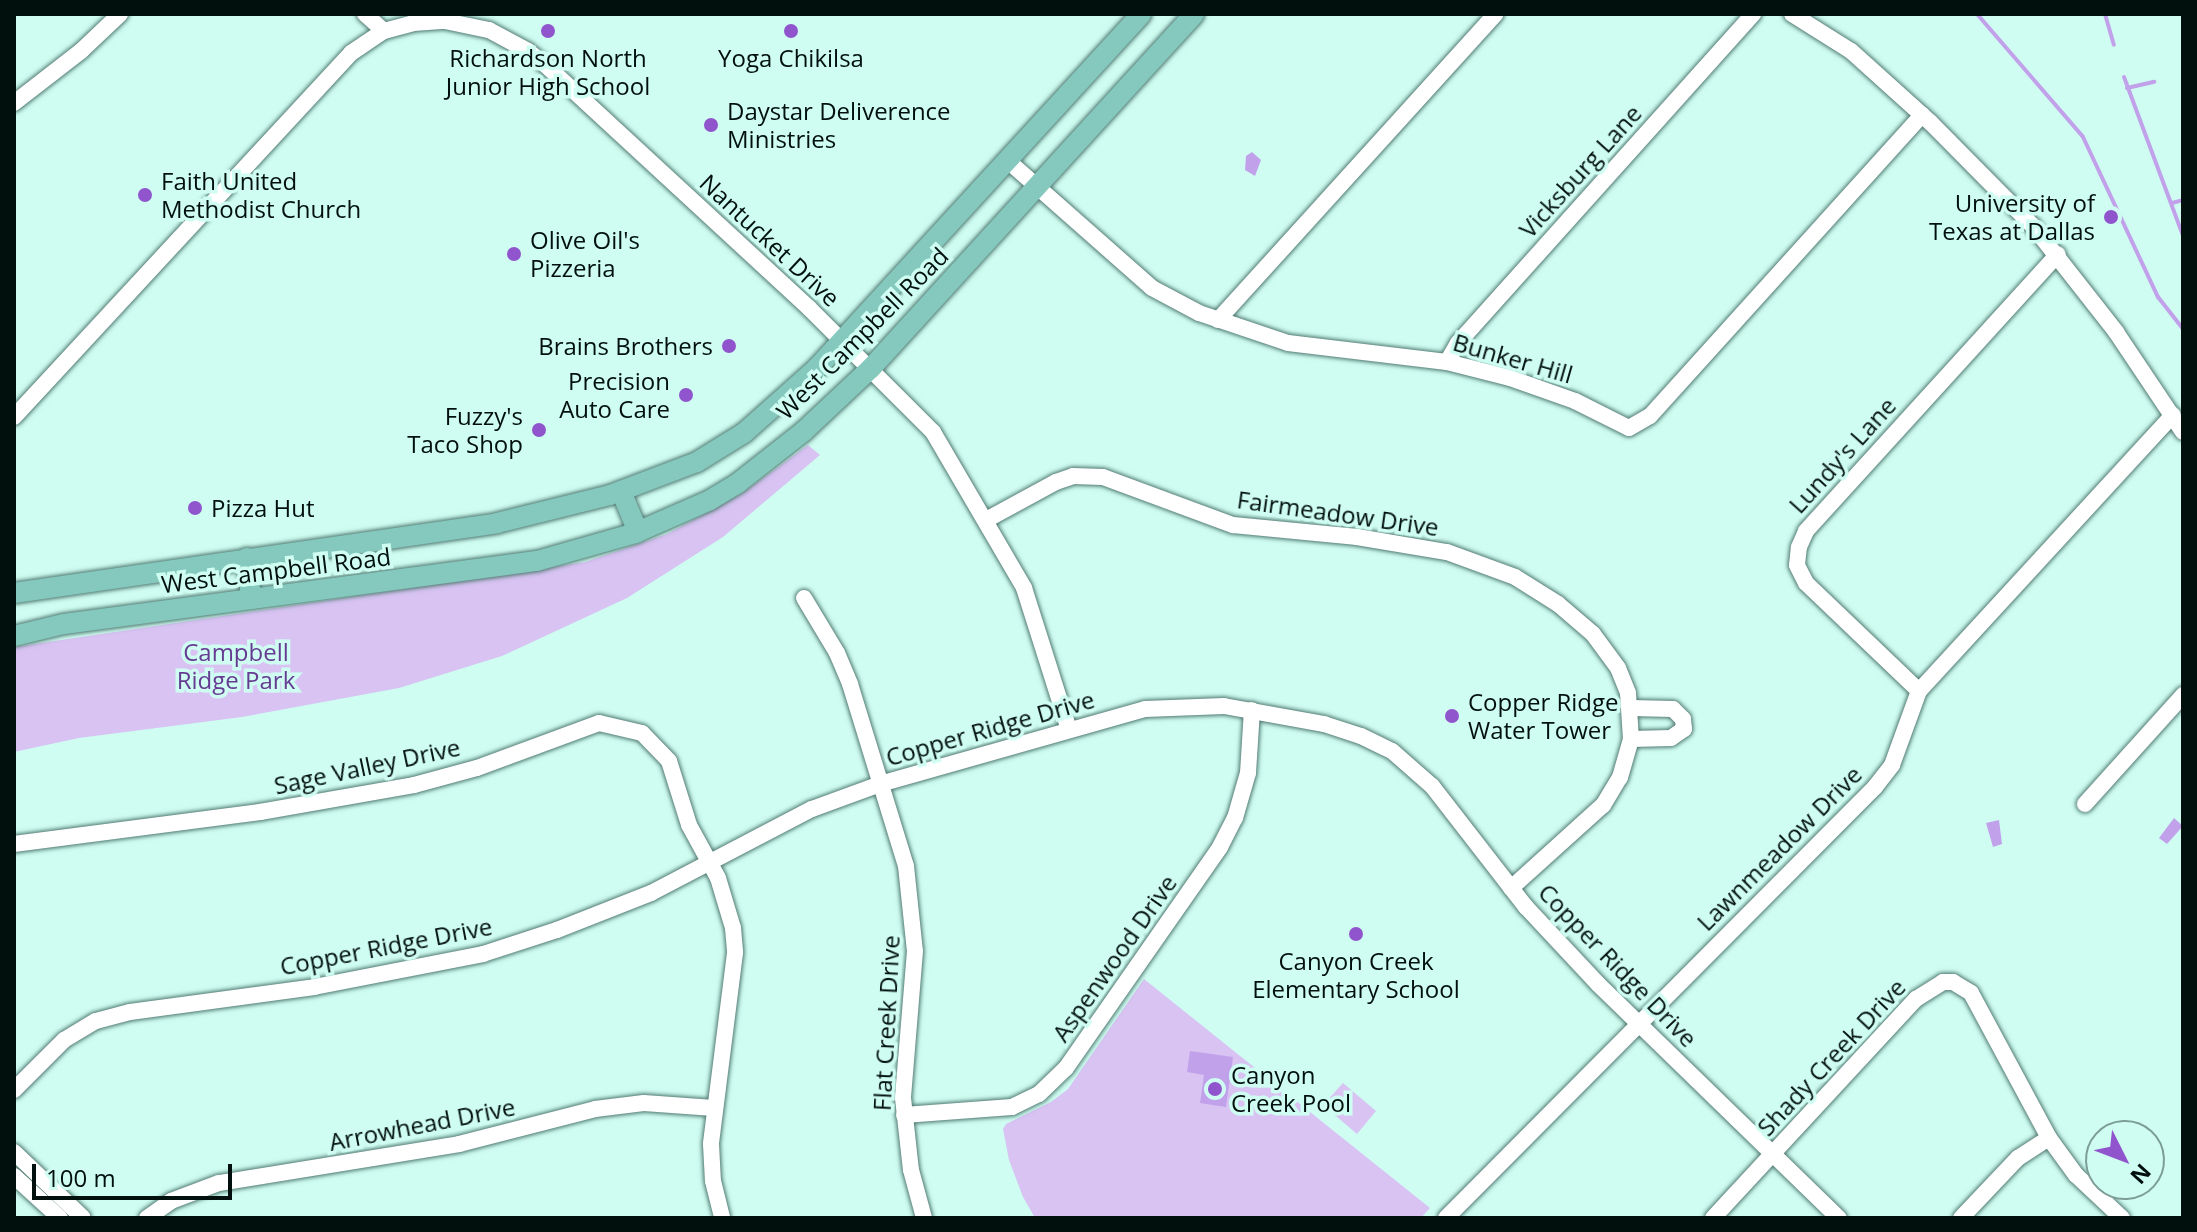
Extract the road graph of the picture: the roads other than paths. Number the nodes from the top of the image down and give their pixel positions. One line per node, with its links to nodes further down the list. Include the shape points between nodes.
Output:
1 (120, 14): 9 (street)
2 (365, 14): 8 (street)
3 (1141, 14): 11 (main road, West Campbell Road)
4 (1194, 14): 12 (main road, West Campbell Road)
5 (1495, 14): 14 (street)
6 (1753, 14): 16 (street, Vicksburg Lane, via 1458,343)
7 (1792, 14): 10 (street, via 1851,51)
8 (384, 31): 15 (street, Nantucket Drive, via 428,21 469,24 528,51); 19 (street, via 351,53 322,83)
9 (14, 103)
10 (1922, 115): 13 (street); 16 (street, Bunker Hill, via 1642,424 1625,427 1525,382)
11 (1007, 160): 12 (street, Bunker Hill); 15 (main road, West Campbell Road)
12 (1037, 187): 14 (street, Bunker Hill, via 1152,288); 17 (main road, West Campbell Road)
13 (2058, 254): 18 (street); 29 (street, Lundy's Lane, via 1806,531 1799,547 1797,565 1806,583)
14 (1218, 320): 16 (street, Bunker Hill, via 1304,346)
15 (842, 341): 17 (street, Nantucket Drive); 21 (main road, West Campbell Road, via 744,433 697,462)
16 (1447, 362)
17 (871, 368): 22 (street, Nantucket Drive, via 933,432); 23 (main road, West Campbell Road, via 738,483)
18 (2173, 415): 20 (street); 29 (street, Lawnmeadow Drive)
19 (14, 417)
20 (2183, 432)
21 (621, 491): 23 (main road); 24 (main road, West Campbell Road, via 497,523)
22 (986, 520): 31 (street, Fairmeadow Drive, via 1056,482 1073,476 1103,477 1233,525 1447,552 1515,577 1558,604 1602,643 1618,668); 33 (street, Nantucket Drive, via 1024,588)
23 (638, 532): 27 (main road, West Campbell Road, via 537,561)
24 (247, 558): 25 (main road, West Campbell Road); 27 (main road)
25 (14, 593)
26 (804, 598): 35 (street, Flat Creek Drive, via 850,684)
27 (251, 599): 28 (main road, West Campbell Road, via 64,624)
28 (14, 636)
29 (1919, 691): 40 (street, Lawnmeadow Drive, via 1881,781)
30 (2183, 695): 36 (street)
31 (1631, 708): 34 (street, Fairmeadow Drive); 34 (street, via 1673,709 1684,729 1671,738)
32 (1252, 710): 33 (street, Copper Ridge Drive, via 1145,709); 39 (street, Copper Ridge Drive, via 1324,724 1392,751 1432,786); 43 (street, Aspenwood Drive, via 1248,773 1220,847 1066,1068 1039,1094 1012,1107)
33 (1069, 730): 35 (street, Copper Ridge Drive)
34 (1631, 739): 39 (street, Fairmeadow Drive, via 1620,777 1603,805)
35 (880, 784): 38 (street, Copper Ridge Drive, via 812,809); 43 (street, Flat Creek Drive, via 906,866 915,928)
36 (2085, 804)
37 (14, 844): 38 (street, Sage Valley Drive, via 260,812 414,785 599,723 642,733 669,761 689,825)
38 (710, 865): 41 (street, Copper Ridge Drive, via 569,926 483,954 96,1021 64,1040); 42 (street, Sage Valley Drive, via 729,906 735,953)
39 (1511, 888): 40 (street, Copper Ridge Drive)
40 (1637, 1024): 46 (street, Copper Ridge Drive); 53 (street, Lawnmeadow Drive)
41 (14, 1090)
42 (714, 1108): 50 (street, Arrowhead Drive, via 644,1103 595,1109 459,1144 219,1183 171,1201); 51 (street, Sage Valley Drive, via 713,1181)
43 (904, 1115): 52 (street, Flat Creek Drive)
44 (2049, 1138): 46 (street, Shady Creek Drive, via 1971,993 1943,982 1916,999); 56 (street, via 2018,1158); 57 (street, Shady Creek Drive, via 2076,1175)
45 (14, 1152): 49 (street)
46 (1773, 1154): 54 (street, Shady Creek Drive); 55 (street, Copper Ridge Drive)
47 (14, 1176): 48 (street)
48 (60, 1218)
49 (83, 1218)
50 (147, 1218)
51 (722, 1218)
52 (924, 1218)
53 (1446, 1218)
54 (1713, 1218)
55 (1839, 1218)
56 (1961, 1218)
57 (2122, 1218)

